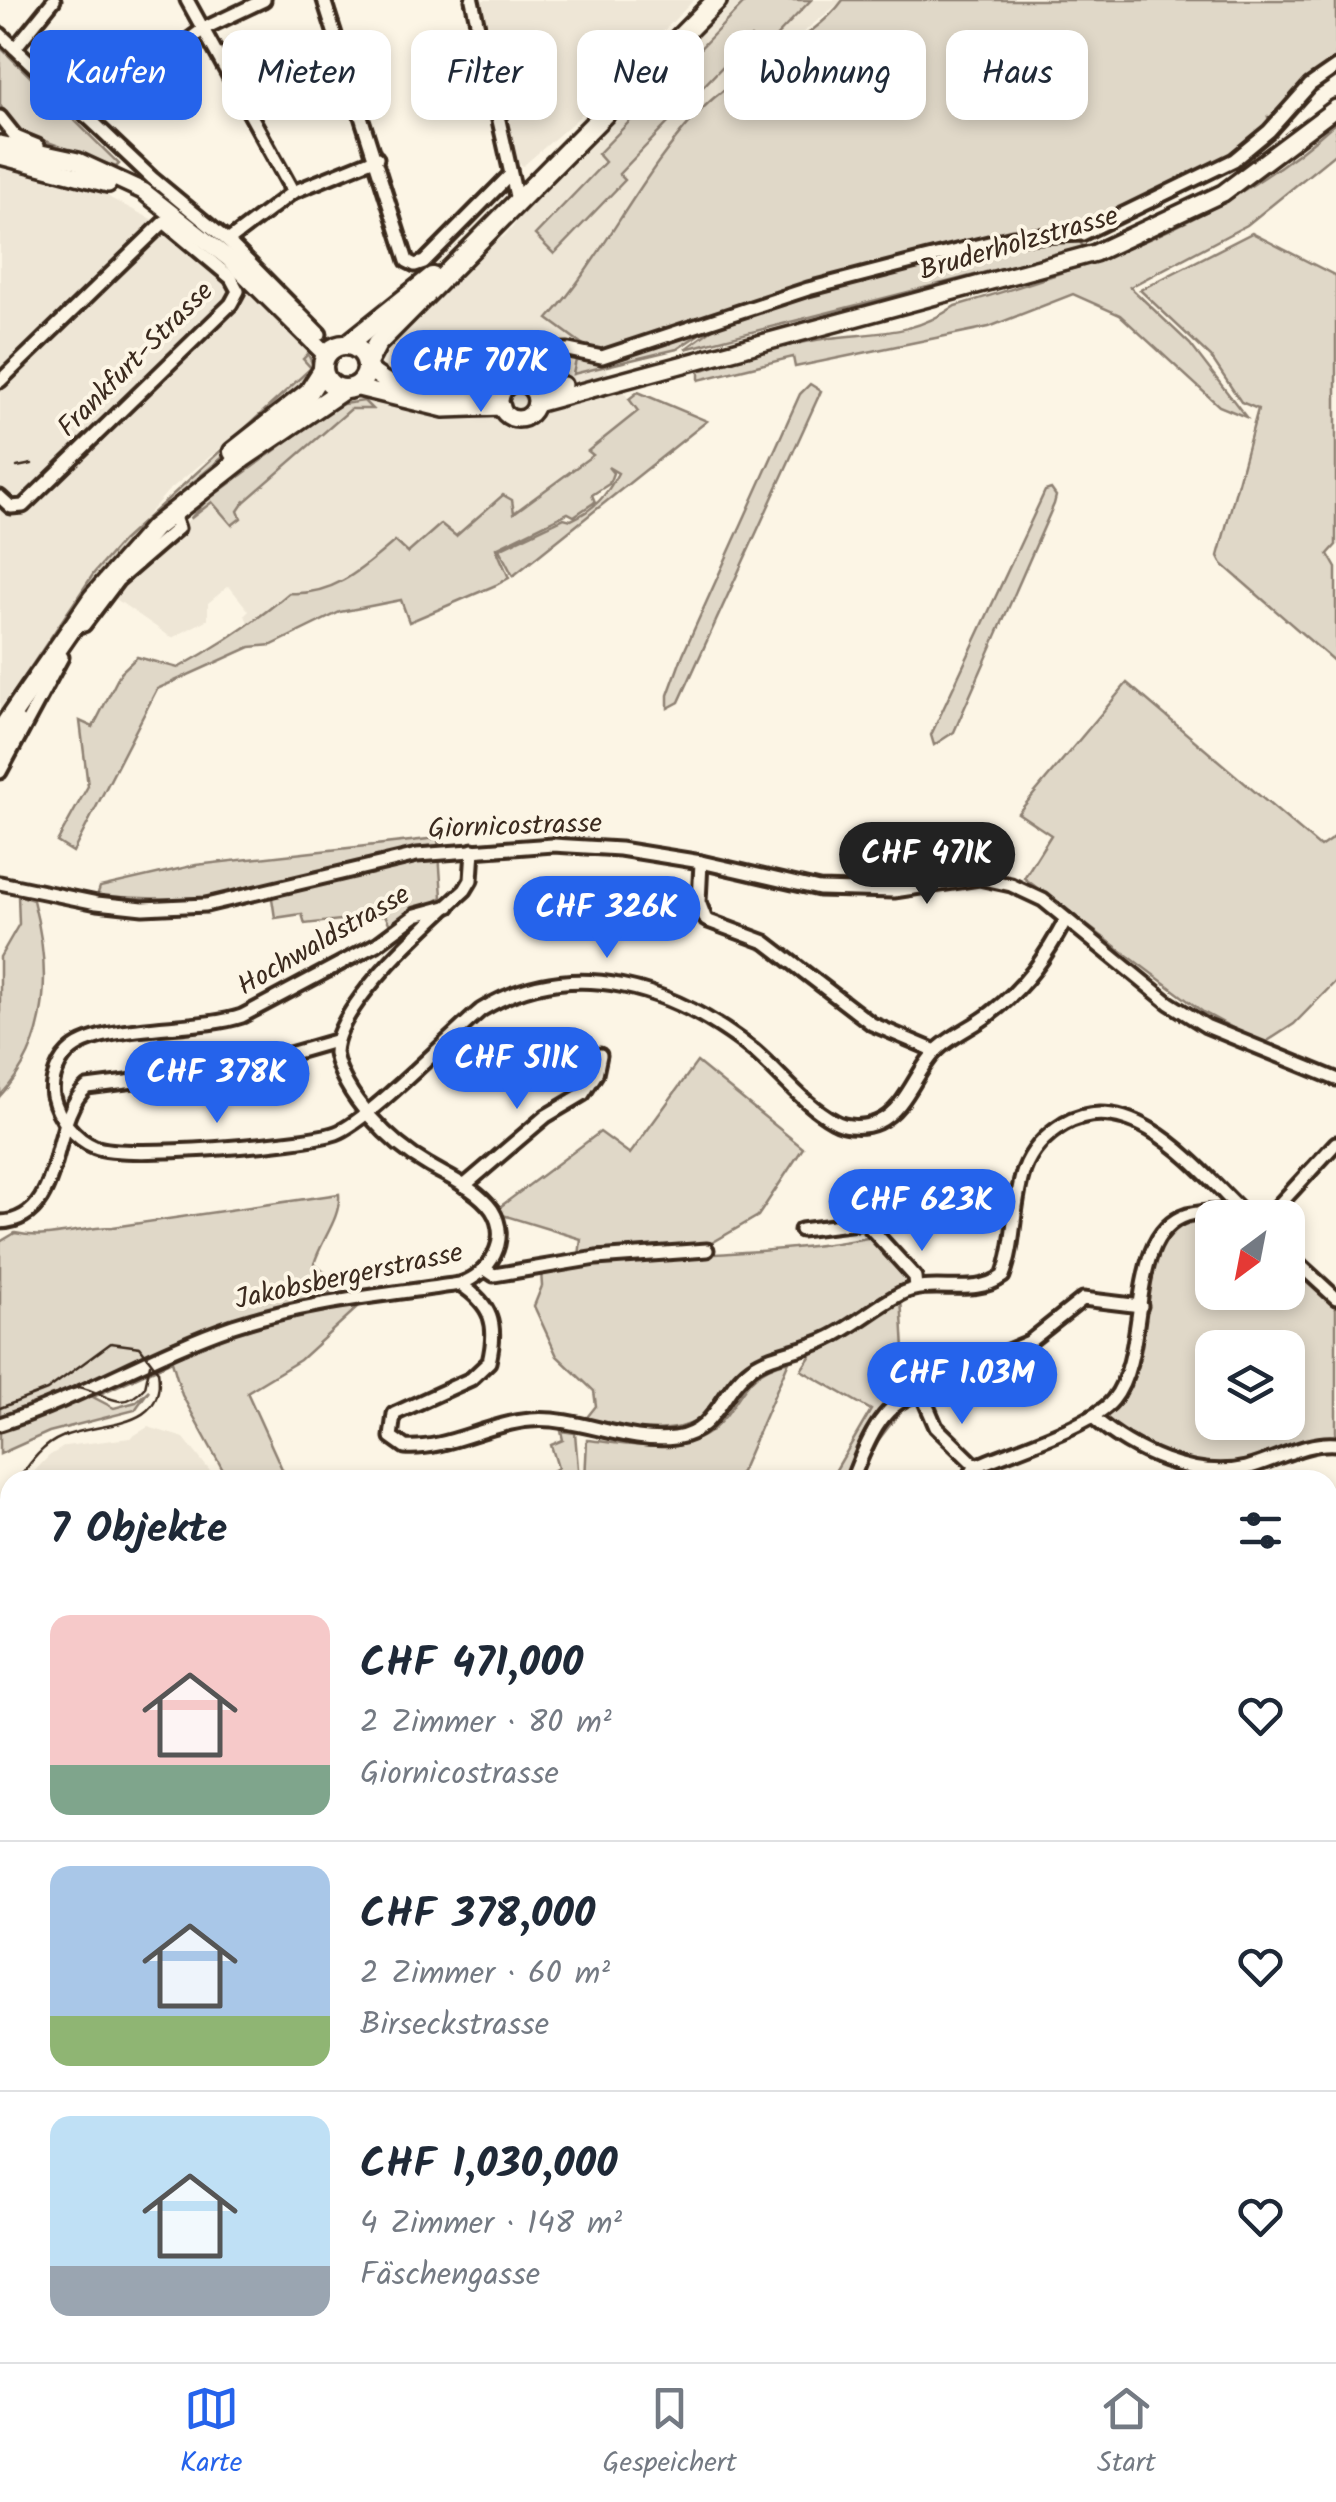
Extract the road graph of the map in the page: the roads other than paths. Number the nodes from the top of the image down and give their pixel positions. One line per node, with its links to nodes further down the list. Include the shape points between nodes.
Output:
1 (54, 0): 10 (street)
2 (187, 0): 7 (street)
3 (264, 0): 7 (street)
4 (324, 0): 19 (street)
5 (472, 0): 21 (street)
6 (717, 0): 21 (main road)
7 (206, 28): 8 (street); 20 (street)
8 (202, 31)
9 (0, 34): 10 (street)
10 (15, 48): 11 (street)
11 (30, 62)
12 (1336, 67): 27 (street, via 1234,160 1082,234 1013,237 808,290 602,356 516,352)
13 (1336, 108): 31 (main road, Bruderholzstrasse, via 1223,193 1128,240 743,345)
14 (0, 118): 17 (street, via 16,137)
15 (91, 120): 23 (street)
16 (0, 144): 17 (main road)
17 (50, 153): 22 (main road, via 131,184)
18 (0, 156): 22 (main road, via 65,170)
19 (377, 158): 20 (street); 21 (street, via 411,264 424,262 488,199)
20 (292, 192): 23 (street)
21 (510, 196): 25 (main road, via 428,281); 28 (main road, via 377,344)
22 (162, 208): 26 (main road, via 228,258)
23 (228, 240): 24 (street)
24 (320, 334)
25 (346, 345): 26 (main road); 28 (main road, via 360,351)
26 (325, 363): 30 (main road, via 331,384); 34 (main road, via 308,392 182,495)
27 (513, 364): 31 (street); 32 (street)
28 (367, 365): 30 (main road); 32 (main road, via 382,380 420,392)
29 (0, 381): 33 (street, Frankfurt-Strasse, via 164,222 238,291 23,506)
30 (349, 388): 32 (main road, via 444,409); 34 (main road, via 321,401)
31 (531, 393): 32 (main road); 32 (main road, via 521,418 510,416)
32 (504, 397)
33 (0, 496)
34 (172, 511): 35 (main road, via 103,584); 38 (street, via 178,528 118,580 77,633)
35 (32, 686): 36 (main road); 37 (main road)
36 (0, 732)
37 (0, 753)
38 (0, 772)
39 (473, 850): 40 (street, Giornicostrasse, via 570,846); 41 (street, Giornicostrasse, via 417,855 206,905 144,908); 42 (street, via 471,880)
40 (701, 862): 43 (street, Giornicostrasse, via 855,892 979,878 1011,884); 45 (street, via 698,902 706,920 765,942 872,1024)
41 (0, 884)
42 (449, 906): 44 (street, via 393,962); 49 (street, Hochwaldstrasse, via 416,915 377,944 221,1024 108,1036 72,1049 52,1092)
43 (1066, 919): 45 (street, via 1022,987); 47 (street, Giornicostrasse, via 1206,1026)
44 (335, 1041): 48 (street, via 336,1063); 49 (street, via 244,1067 101,1082 79,1094)
45 (936, 1052): 48 (street, via 879,1122 838,1124 751,1049 696,1014 632,988 559,980 481,1010)
46 (600, 1055): 51 (street, via 583,1094 546,1116)
47 (1336, 1080)
48 (368, 1110): 49 (street, via 333,1134 155,1154 92,1146); 51 (street, via 410,1154)
49 (66, 1123): 55 (street, via 36,1206)
50 (1336, 1142): 53 (street)
51 (464, 1186): 58 (street, via 480,1197 498,1226 499,1241)
52 (1228, 1200): 61 (street, via 1143,1124 1109,1114 1078,1118 1045,1138 1024,1170 1003,1276 974,1288)
53 (1283, 1200)
54 (1195, 1216): 63 (street, via 1164,1230 1146,1266)
55 (0, 1222)
56 (802, 1230): 61 (street, via 865,1222 915,1277)
57 (706, 1250): 58 (street)
58 (485, 1270): 60 (street, Jakobsbergerstrasse)
59 (1305, 1270): 62 (street)
60 (460, 1284): 61 (street, via 493,1316 489,1362 471,1379 394,1414 391,1437 405,1448 536,1419 609,1434 684,1435 712,1420 750,1368 830,1338); 66 (street, Jakobsbergerstrasse, via 258,1318)
61 (916, 1288)
62 (1336, 1298)
63 (1141, 1306): 64 (street, via 1083,1299 1029,1342 930,1384); 65 (street, via 1126,1380)
64 (924, 1393): 68 (street, via 936,1428); 69 (street, via 909,1395 879,1422)
65 (1094, 1418): 68 (street); 71 (street, via 1135,1448)
66 (0, 1424)
67 (1336, 1444): 72 (street)
68 (976, 1466): 70 (street)
69 (857, 1470)
70 (973, 1470)
71 (1212, 1470)
72 (1254, 1470)

